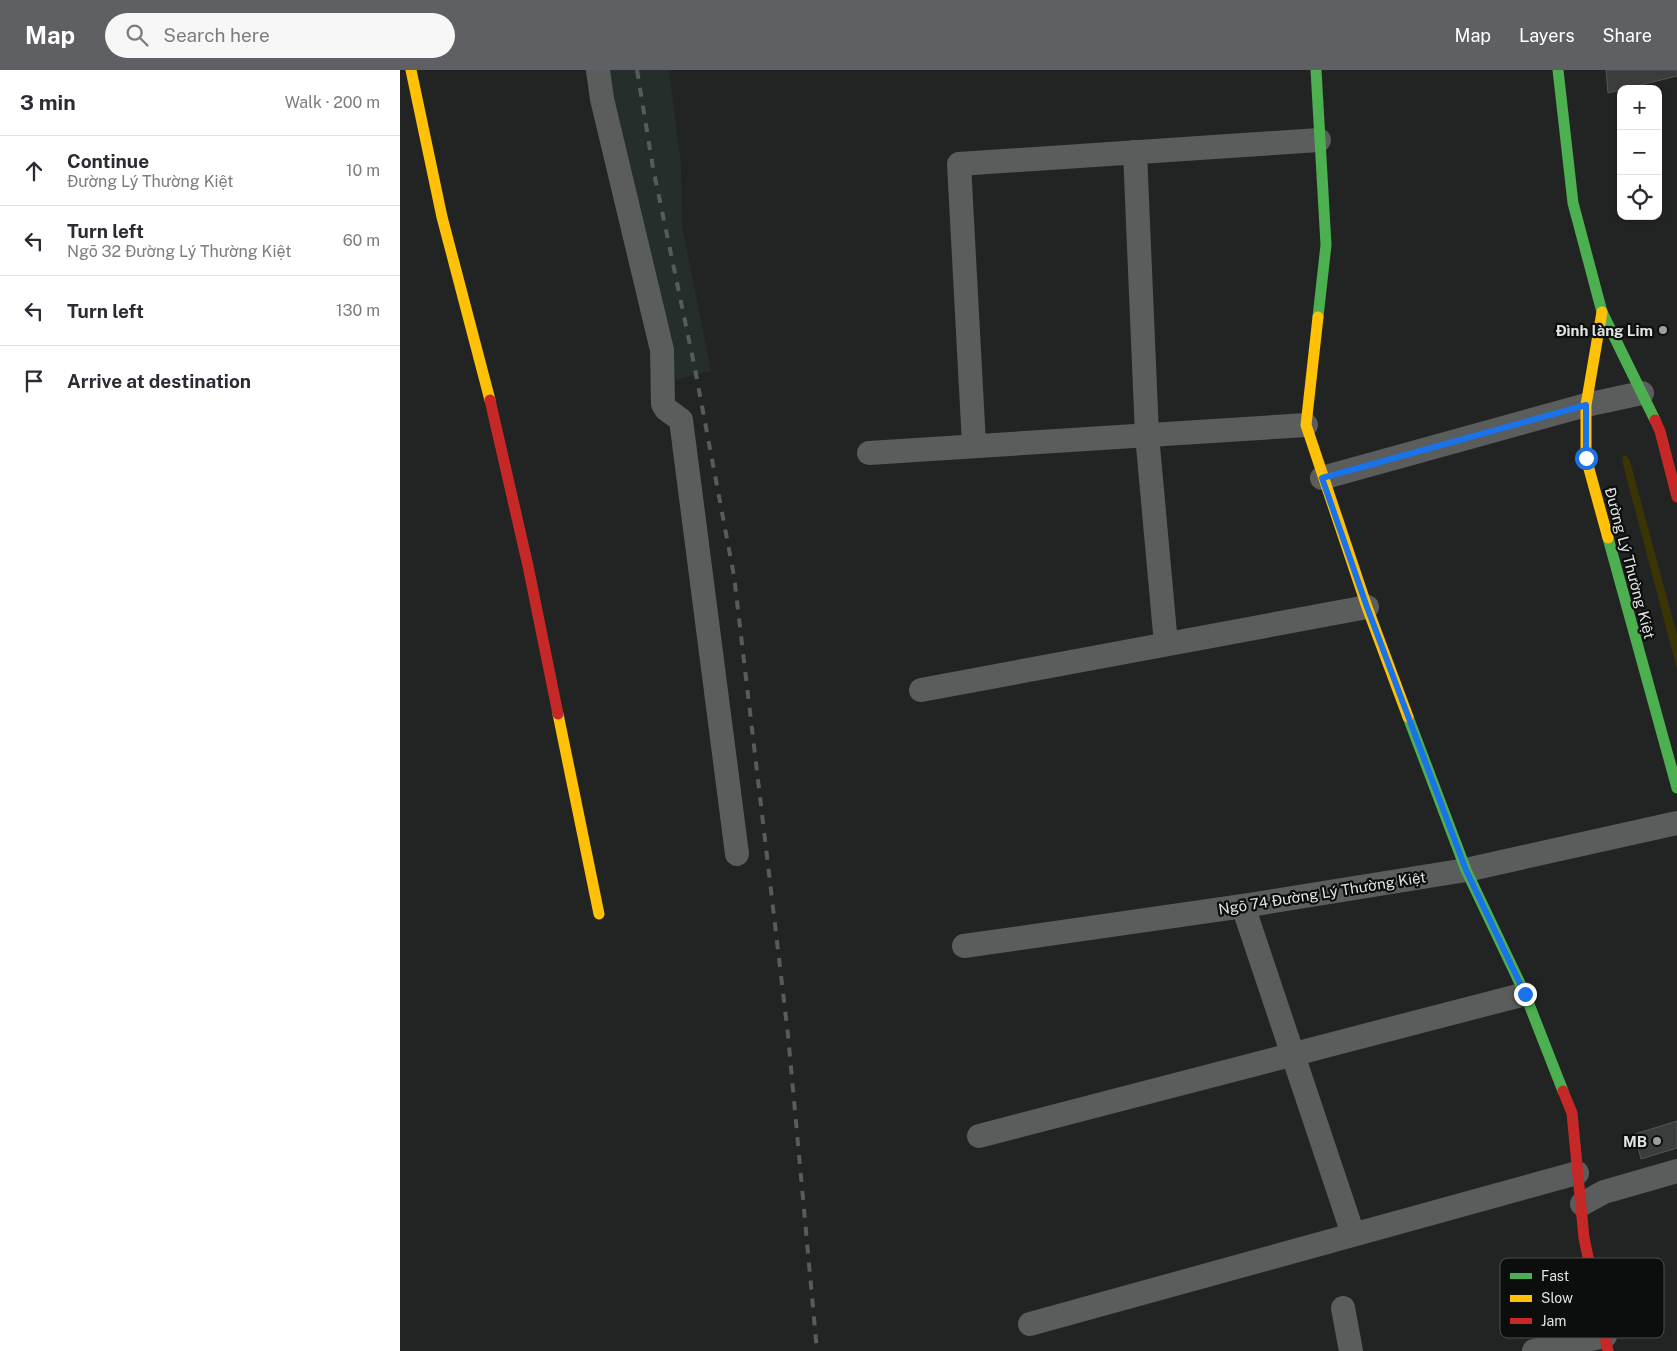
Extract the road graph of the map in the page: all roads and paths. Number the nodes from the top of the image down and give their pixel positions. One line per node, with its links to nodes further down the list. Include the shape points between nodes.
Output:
1 (411, 70): 24 (street, via 442,217 522,538)
2 (598, 70): 21 (street, via 602,100 662,350 663,404 681,420)
3 (1316, 70): 5 (street)
4 (1558, 70): 7 (street, Đường Lý Thường Kiệt, via 1573,203)
5 (1319, 140): 6 (street); 10 (street, via 1326,245)
6 (1135, 152): 11 (street); 12 (street, via 960,164)
7 (1602, 312): 8 (street, Đường Lý Thường Kiệt); 9 (street, Đường Lý Thường Kiệt)
8 (1642, 393): 9 (street); 15 (street, Đường Lý Thường Kiệt, via 1660,431)
9 (1586, 405): 14 (street); 19 (street, Đường Lý Thường Kiệt, via 1586,458)
10 (1306, 426): 11 (street); 14 (street)
11 (1147, 435): 12 (street); 17 (street)
12 (974, 444): 13 (street)
13 (869, 453)
14 (1322, 478): 16 (street)
15 (1677, 497)
16 (1367, 607): 17 (street); 22 (street)
17 (1166, 644): 18 (street)
18 (921, 690)
19 (1677, 788)
20 (1677, 823): 22 (street, Ngõ 74 Đường Lý Thường Kiệt)
21 (736, 854)
22 (1466, 870): 23 (street, Ngõ 74 Đường Lý Thường Kiệt); 26 (street)
23 (1244, 906): 25 (street, Ngõ 74 Đường Lý Thường Kiệt); 27 (street)
24 (599, 914)
25 (964, 946)
26 (1525, 994): 27 (street); 30 (street, via 1572,1113)
27 (1294, 1054): 28 (street); 32 (street)
28 (979, 1136)
29 (1677, 1171): 31 (street, via 1604,1192)
30 (1577, 1173): 31 (street); 32 (street)
31 (1582, 1204): 33 (street)
32 (1353, 1234): 35 (street)
33 (1588, 1258)
34 (1343, 1308): 37 (street)
35 (1030, 1324)
36 (1607, 1343): 38 (street)
37 (1351, 1351)
38 (1534, 1351)

